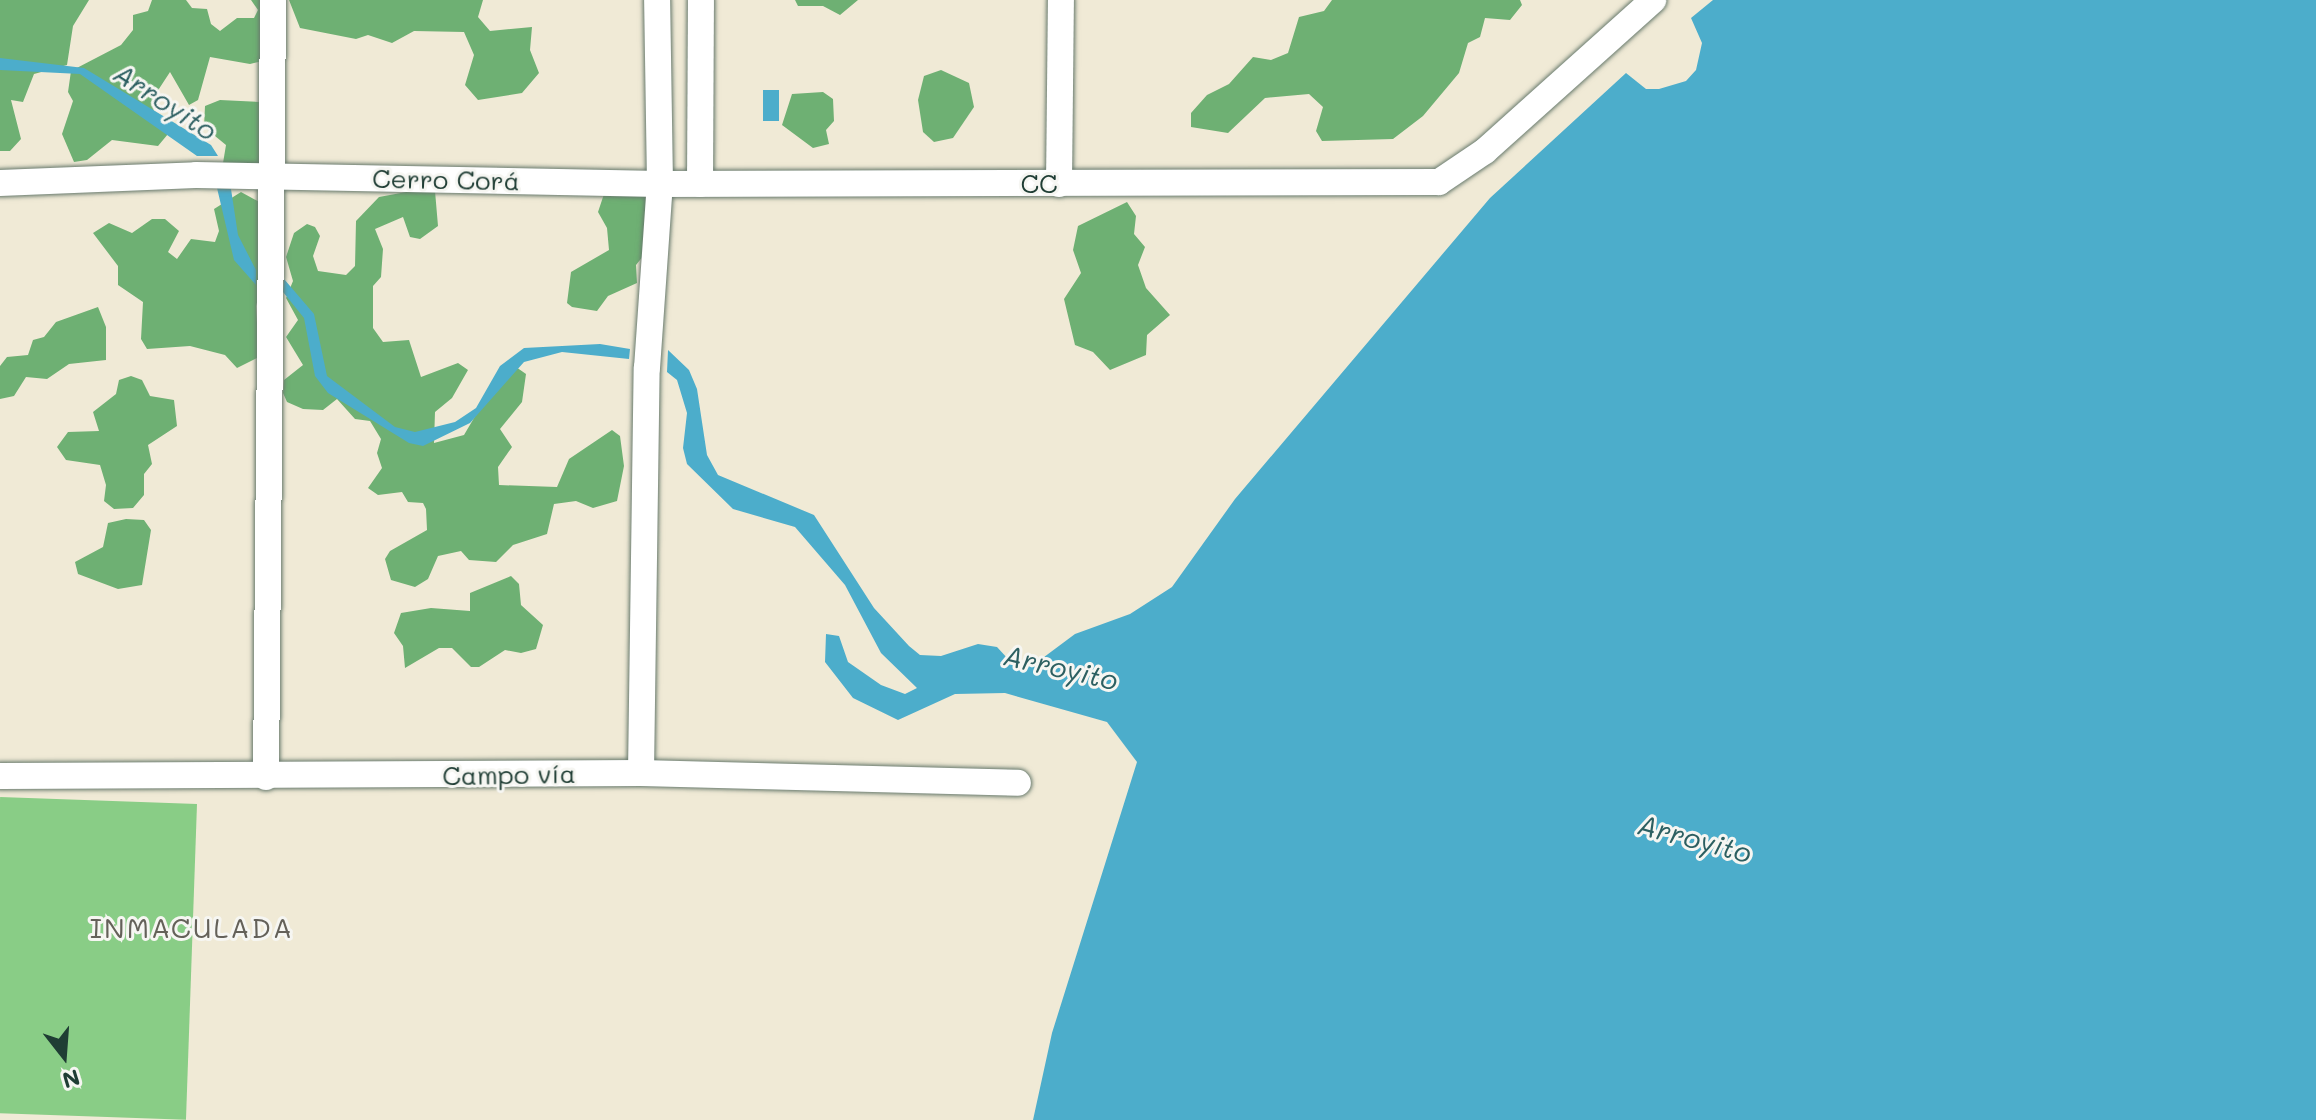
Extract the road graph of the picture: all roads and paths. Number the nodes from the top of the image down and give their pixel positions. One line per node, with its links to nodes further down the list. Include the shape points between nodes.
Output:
1 (273, 0): 6 (street)
2 (657, 0): 8 (street)
3 (701, 0): 9 (street)
4 (1061, 0): 10 (street)
5 (1641, 5): 10 (street, CC, via 1485,151 1439,182)
6 (270, 178): 7 (street, Cerro Corá, via 196,175); 8 (street, Cerro Corá); 13 (street)
7 (0, 183)
8 (660, 184): 9 (street, CC); 11 (street, via 647,368)
9 (700, 184): 10 (street, CC)
10 (1059, 184)
11 (641, 773): 13 (street, Campo vía); 14 (street, Campo vía)
12 (0, 776): 13 (street, Campo vía)
13 (266, 777)
14 (1018, 783)

